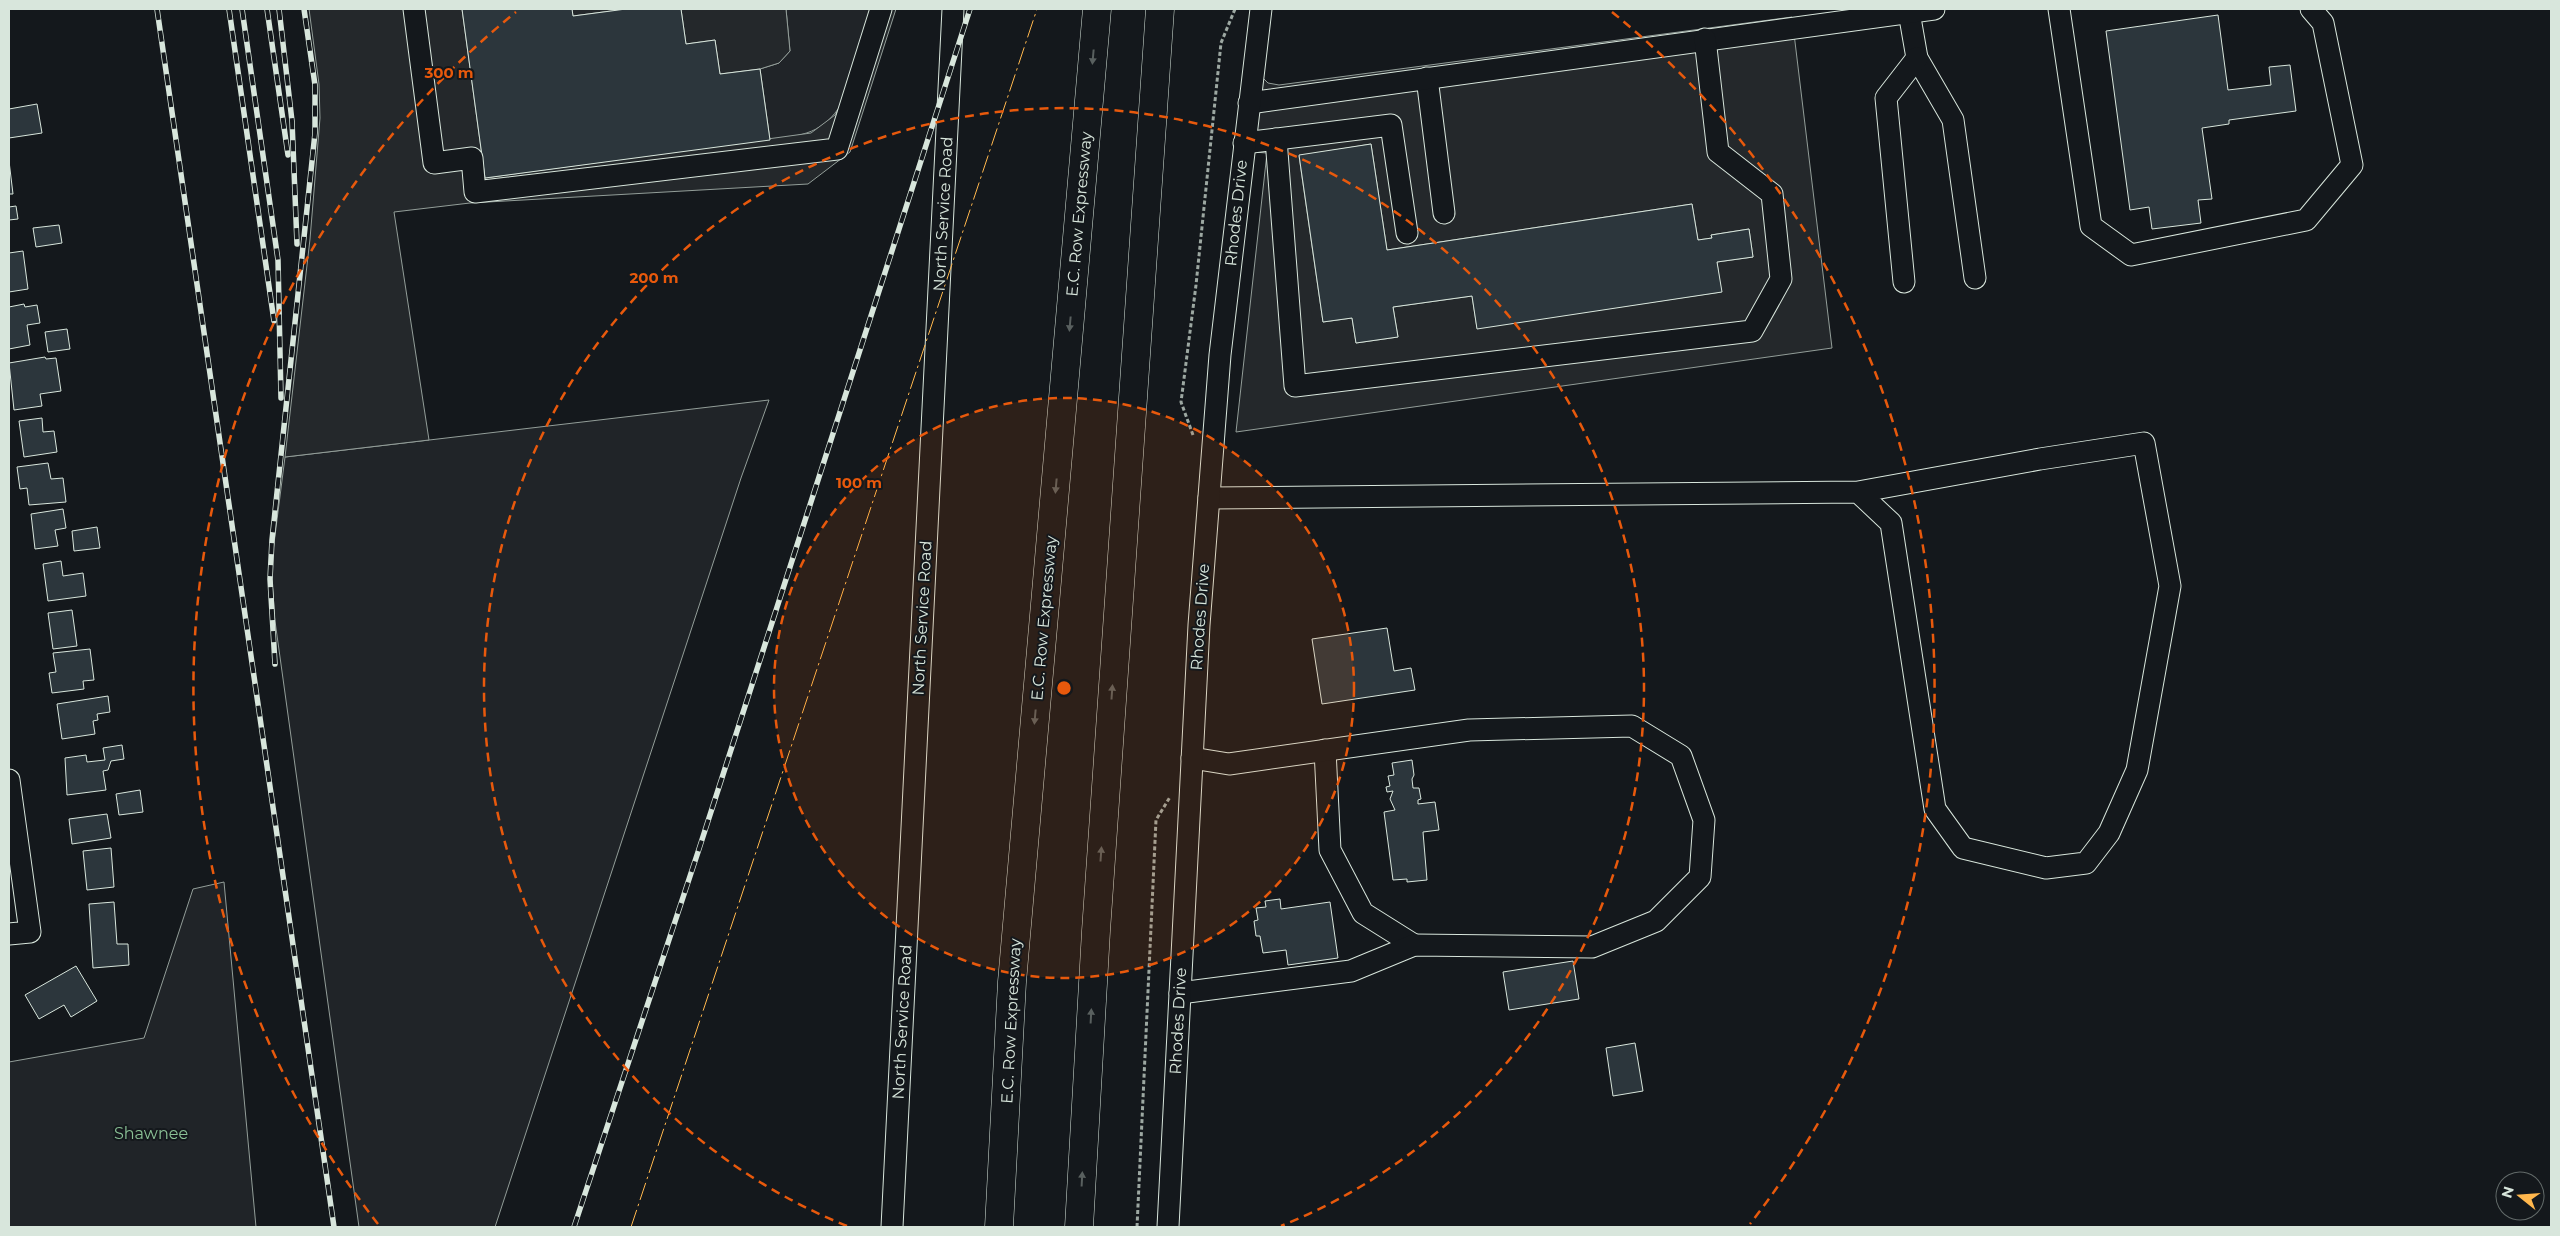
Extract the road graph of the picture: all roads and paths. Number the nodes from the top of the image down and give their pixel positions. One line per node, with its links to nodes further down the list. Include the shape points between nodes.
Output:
1 (414, 9): 2 (street, via 434,163 472,158 475,192 837,149)
2 (881, 9)
3 (953, 9): 32 (street, North Service Road)
4 (1097, 9): 33 (highway, E.C. Row Expressway, one-way to 33, via 1012,982)
5 (1160, 9): 34 (highway, one-way to 5, via 1096,922)
6 (1235, 9): 22 (path, via 1222,43)
7 (1261, 9): 15 (street, Rhodes Drive)
8 (1934, 9): 11 (street)
9 (2059, 9): 10 (street, via 2090,226 2132,255 2306,220 2352,165 2323,23)
10 (2311, 9)
11 (1909, 12): 12 (street); 13 (street)
12 (1705, 39): 14 (street); 16 (street, via 1718,152 1772,194 1781,279 1752,331 1295,386)
13 (1918, 58): 20 (street, via 1953,120); 21 (street, via 1886,98)
14 (1427, 78): 15 (street); 18 (street)
15 (1248, 103): 17 (street, Rhodes Drive)
16 (1276, 139): 17 (street); 19 (street, via 1391,125)
17 (1244, 143): 24 (street, Rhodes Drive, via 1220,355)
18 (1444, 213)
19 (1407, 233)
20 (1976, 278)
21 (1904, 282)
22 (1181, 402)
23 (1858, 492): 23 (street, via 1891,523 1935,808 1963,848 2046,868 2086,863 2109,833 2137,770 2170,586 2144,443); 24 (street)
24 (1209, 498): 26 (street, Rhodes Drive)
25 (1325, 750): 26 (street, via 1229,764); 30 (street, via 1330,850 1363,913); 30 (street, via 1469,730 1632,726 1681,756 1704,820 1700,876 1656,921 1592,947)
26 (1192, 758): 31 (street, Rhodes Drive)
27 (9, 780): 29 (street, via 30,932)
28 (1170, 796): 35 (path, via 1156,820)
29 (9, 934)
30 (1414, 945): 31 (street, via 1350,971)
31 (1180, 993): 36 (street, Rhodes Drive)
32 (892, 1227)
33 (1000, 1227)
34 (1079, 1227)
35 (1137, 1227)
36 (1168, 1227)

